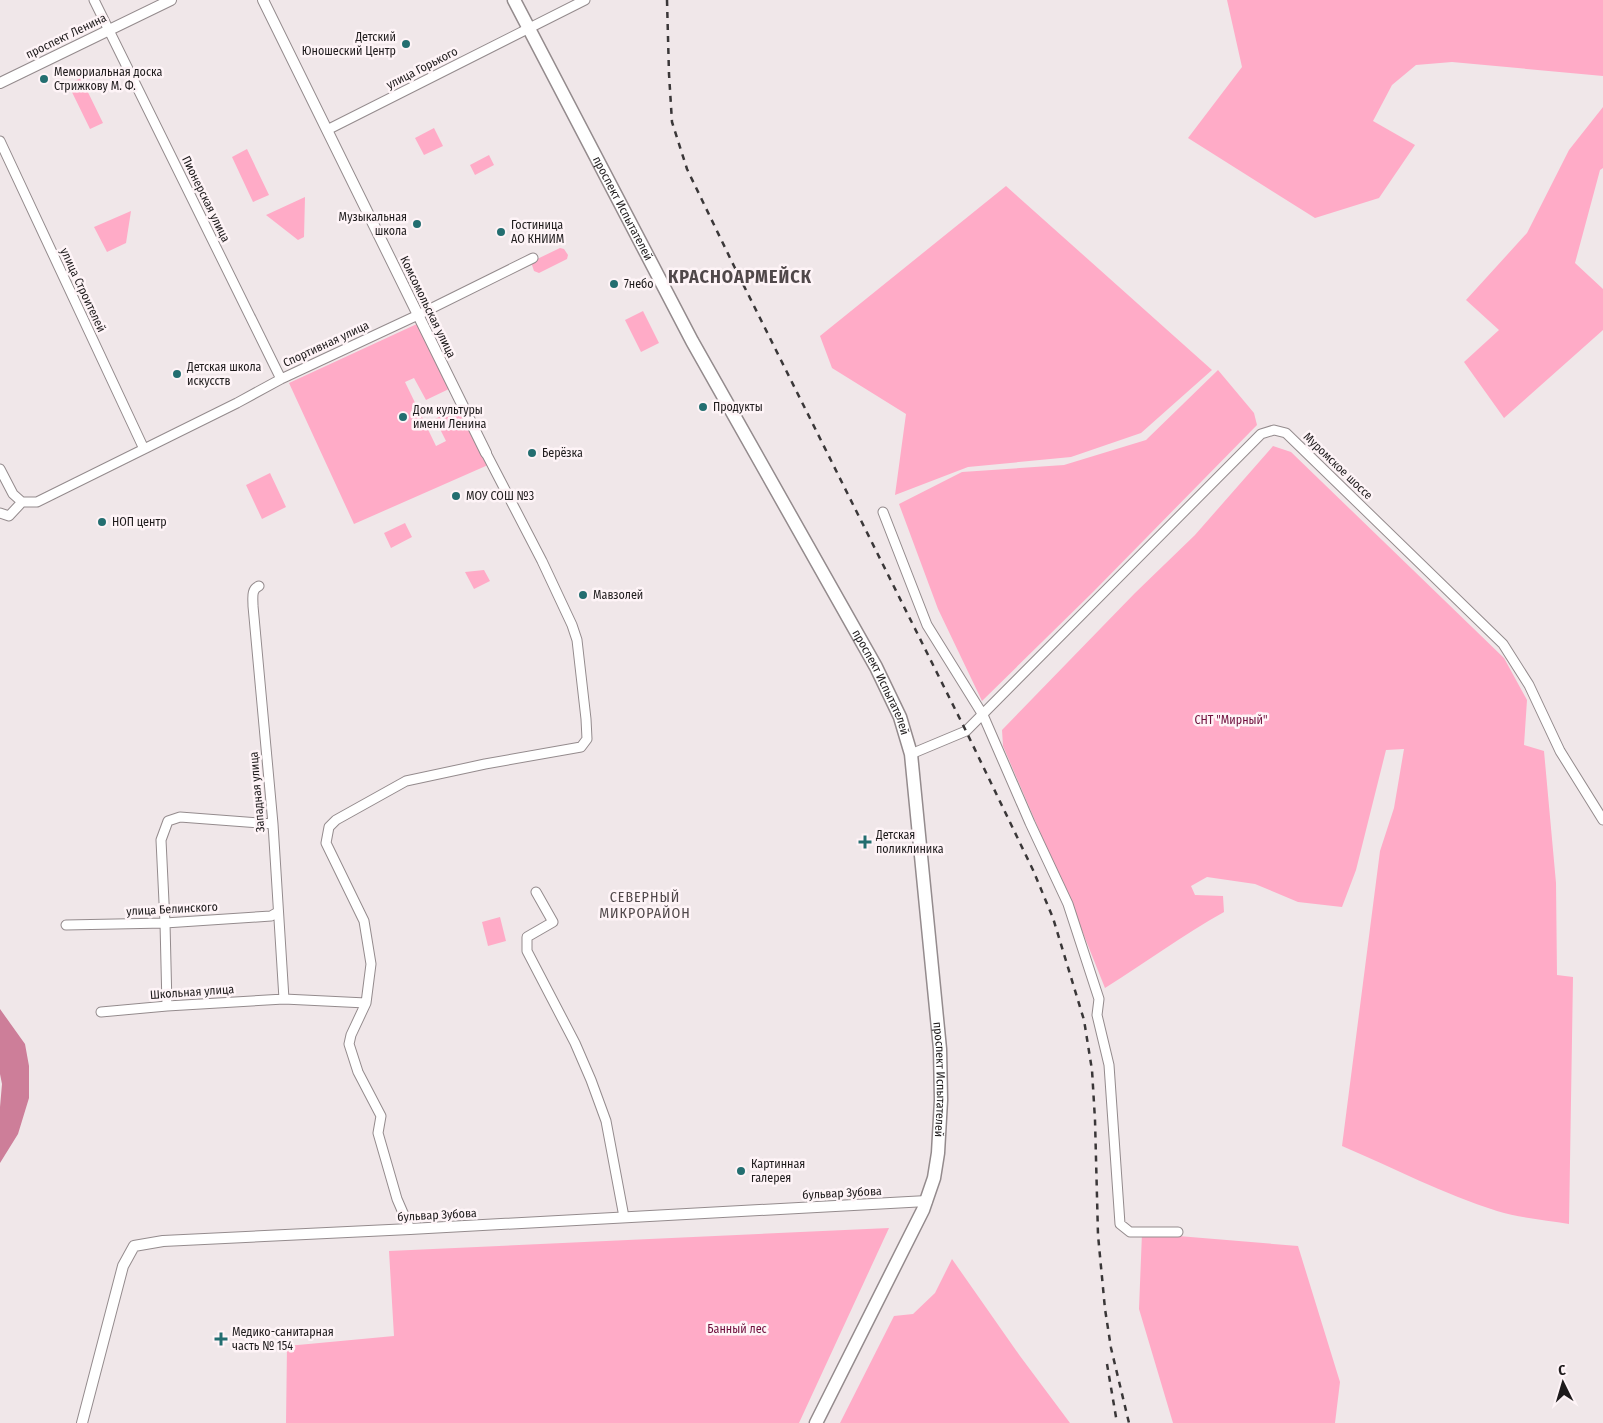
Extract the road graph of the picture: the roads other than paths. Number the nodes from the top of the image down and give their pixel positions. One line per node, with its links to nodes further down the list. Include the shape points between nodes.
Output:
1 (94, 0): 7 (street, Пионерская улица)
2 (171, 0): 7 (street, проспект Ленина)
3 (263, 0): 9 (street, Комсомольская улица)
4 (514, 0): 6 (main road, проспект Испытателей)
5 (585, 0): 6 (street, улица Горького)
6 (529, 28): 9 (street, улица Горького); 22 (main road, проспект Испытателей, via 692,341 876,667 900,717)
7 (108, 30): 8 (street, проспект Ленина); 13 (street, Пионерская улица)
8 (0, 83)
9 (327, 130): 12 (street, Комсомольская улица)
10 (0, 141): 14 (street, улица Строителей)
11 (533, 258): 12 (street, Спортивная улица)
12 (418, 315): 13 (street, Спортивная улица); 15 (street, Комсомольская улица)
13 (281, 379): 14 (street, Спортивная улица)
14 (144, 449): 17 (street, Спортивная улица, via 37,502)
15 (486, 454): 30 (street, Комсомольская улица, via 572,625 577,640 587,739 581,747 406,781 329,827 326,843 364,921 371,964)
16 (0, 469): 17 (street, via 13,494)
17 (22, 502): 19 (street, via 8,516)
18 (883, 512): 21 (street, via 927,625)
19 (0, 513)
20 (259, 586): 24 (street, Западная улица, via 253,592 253,606)
21 (982, 715): 22 (street, Муромское шоссе, via 966,731); 23 (street, Муромское шоссе, via 1261,434 1274,430 1286,433 1503,644 1529,685 1560,751); 36 (street, via 1068,904 1098,998 1097,1015 1108,1065 1120,1224 1130,1232)
22 (911, 754): 33 (main road, проспект Испытателей, via 940,1049 938,1153)
23 (1603, 820)
24 (273, 824): 26 (street, Западная улица); 27 (street, via 180,817 168,821 161,840)
25 (536, 892): 34 (street, via 553,922 527,937 527,952 591,1080 606,1121)
26 (278, 912): 27 (street, улица Белинского, via 271,916); 29 (street, Западная улица)
27 (166, 923): 28 (street, улица Белинского); 31 (street)
28 (66, 925)
29 (284, 999): 30 (street, Школьная улица); 31 (street, Школьная улица)
30 (366, 1003): 35 (street, Комсомольская улица, via 350,1044 358,1072 381,1116 378,1133 397,1199)
31 (167, 1006): 32 (street, Школьная улица)
32 (101, 1012)
33 (927, 1201): 34 (street, бульвар Зубова); 38 (main road, проспект Испытателей)
34 (624, 1217): 35 (street, бульвар Зубова)
35 (410, 1229): 37 (street, бульвар Зубова, via 163,1241 134,1246 123,1266)
36 (1178, 1232)
37 (82, 1423)
38 (816, 1423)

